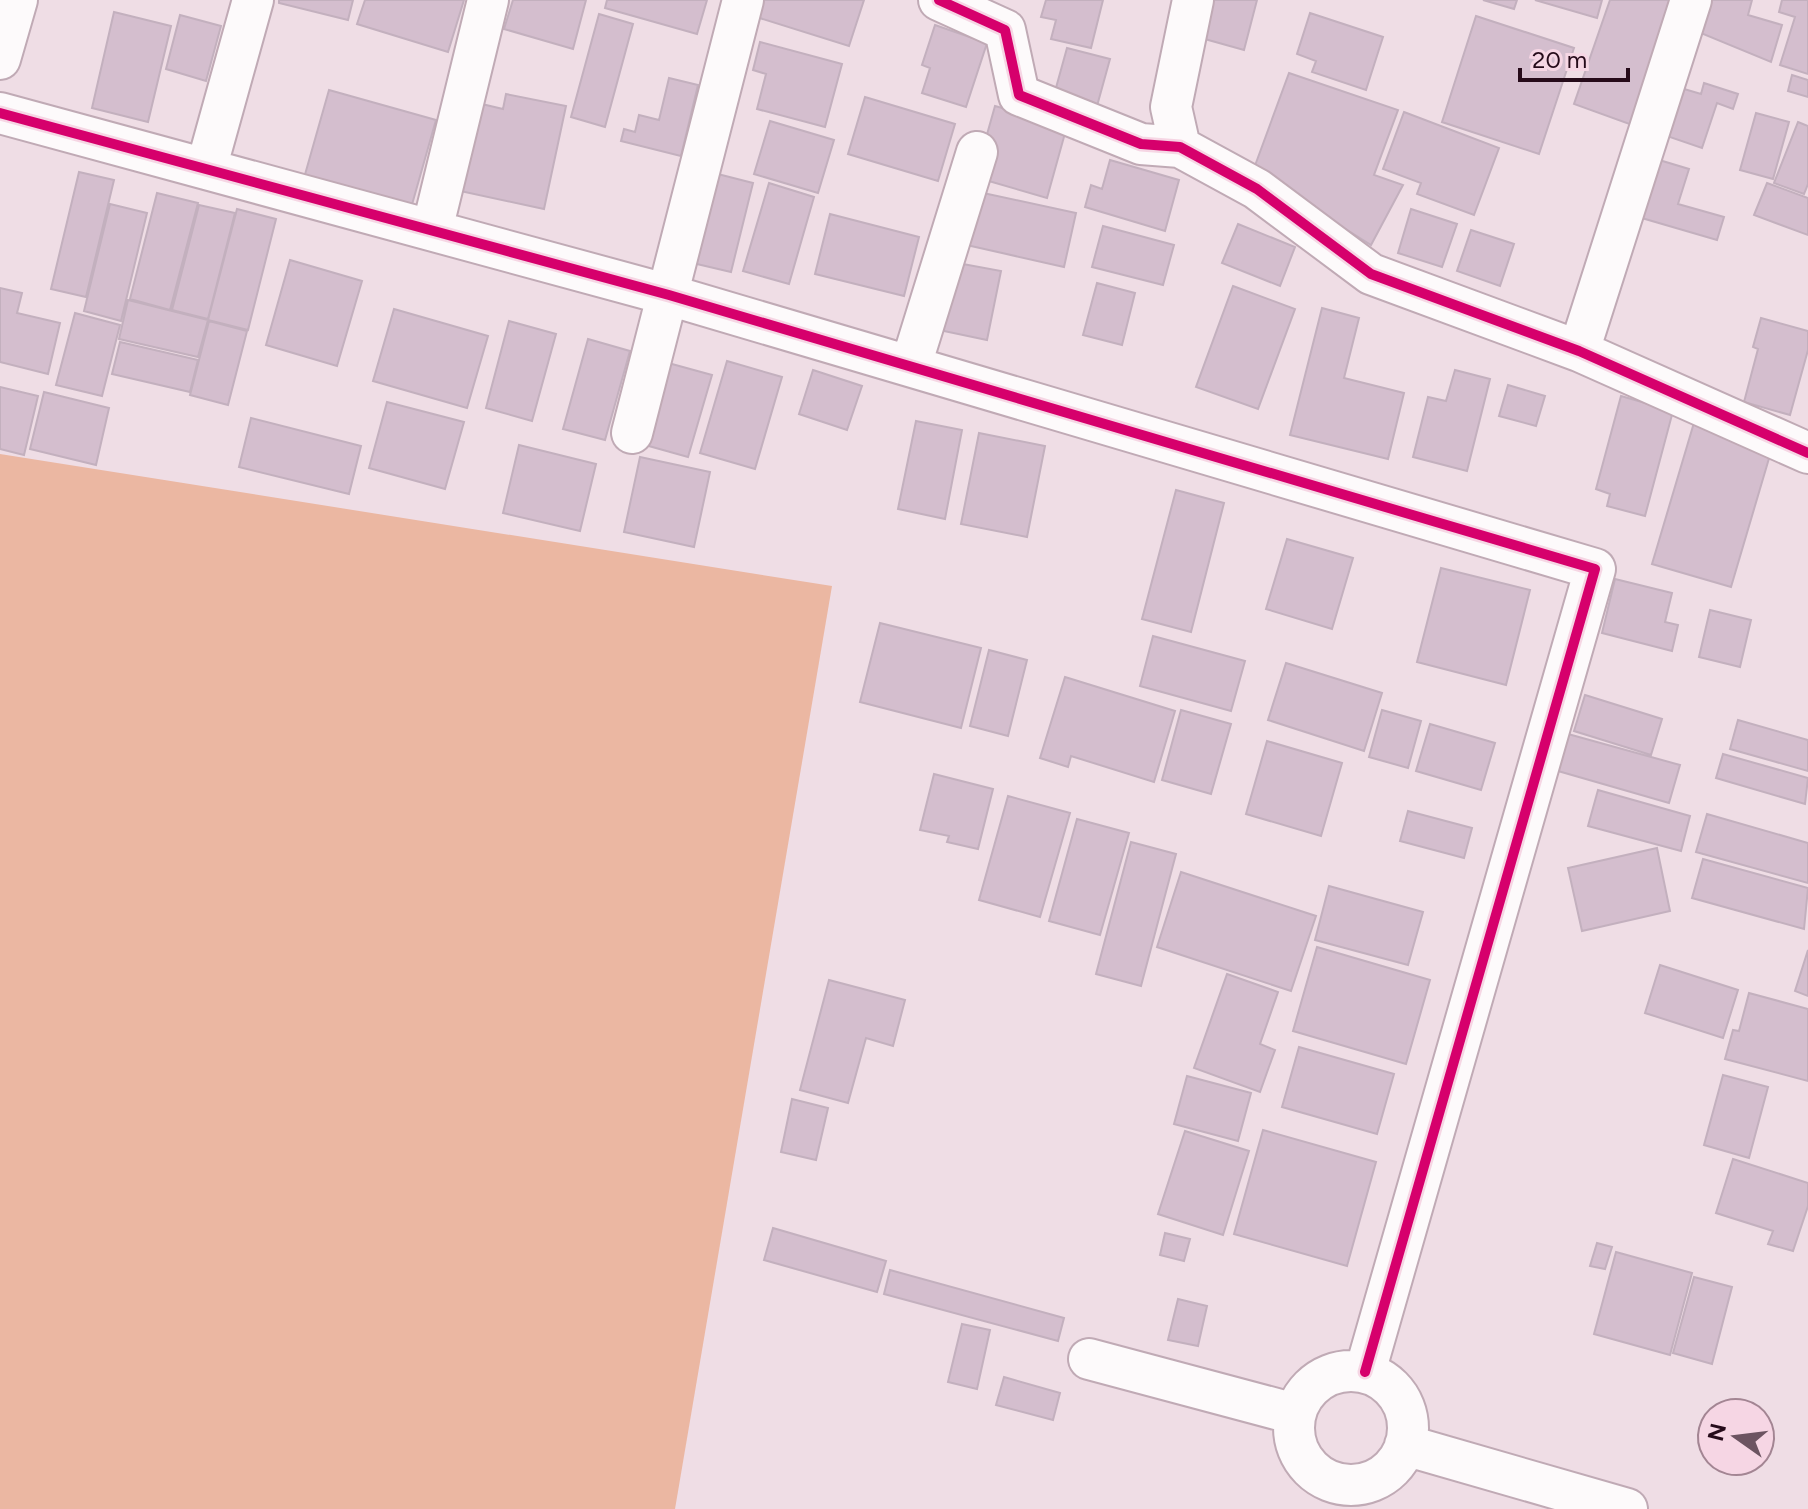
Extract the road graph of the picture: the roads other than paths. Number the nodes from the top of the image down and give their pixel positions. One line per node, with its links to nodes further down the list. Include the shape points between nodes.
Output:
1 (17, 0): 8 (street)
2 (253, 0): 12 (street)
3 (488, 0): 13 (street)
4 (743, 0): 14 (street)
5 (939, 0): 10 (street, via 1005,30 1019,95 1141,144)
6 (1193, 0): 10 (street, via 1171,107)
7 (1691, 0): 15 (street)
8 (0, 59)
9 (0, 113): 12 (street)
10 (1180, 147): 15 (street, via 1257,189 1371,274)
11 (977, 152): 16 (street)
12 (206, 169): 13 (street)
13 (432, 230): 14 (street)
14 (669, 295): 16 (street); 17 (street)
15 (1579, 351): 18 (street)
16 (911, 365): 20 (street, via 1595,569)
17 (632, 433)
18 (1808, 453)
19 (1089, 1359): 21 (street)
20 (1365, 1372): 21 (street, via 1347,1370 1314,1384); 22 (street, via 1382,1379 1404,1407 1409,1426)
21 (1295, 1414): 23 (street, via 1298,1450)
22 (1405, 1445): 23 (street, via 1381,1476); 24 (street)
23 (1339, 1497)
24 (1627, 1509)

